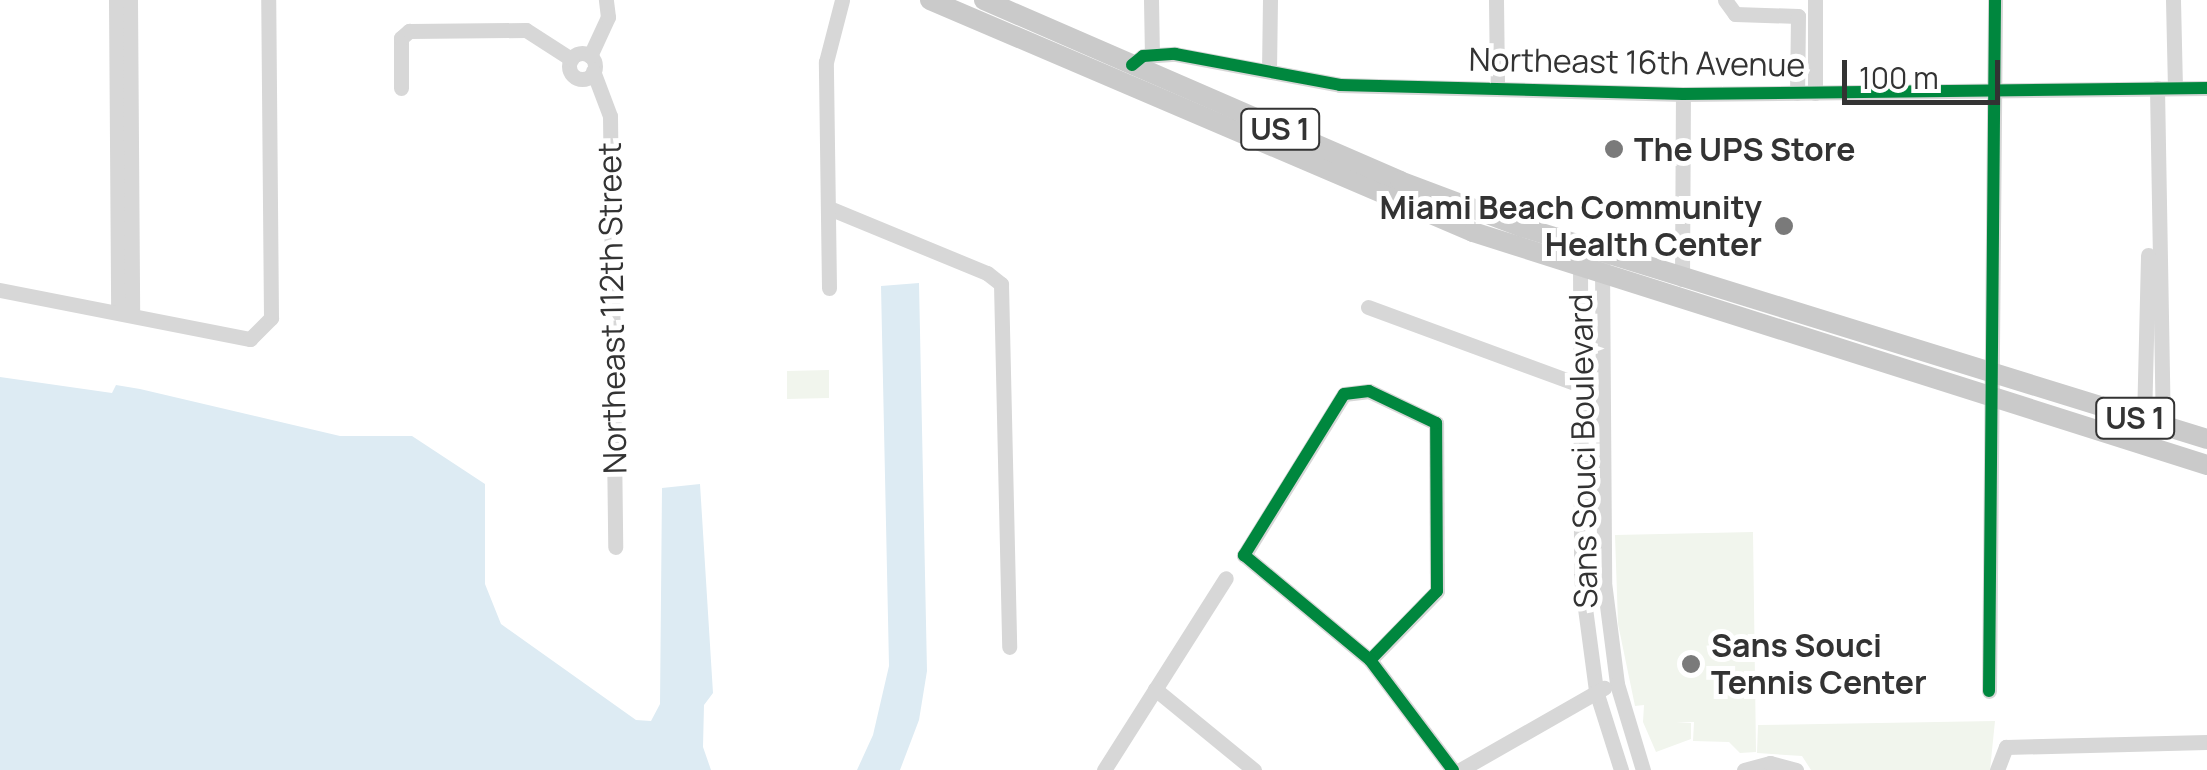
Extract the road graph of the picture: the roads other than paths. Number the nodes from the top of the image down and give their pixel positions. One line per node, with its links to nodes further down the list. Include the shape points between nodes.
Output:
1 (116, 0): 40 (street)
2 (130, 0): 40 (street)
3 (268, 0): 40 (street, via 272,318 250,339)
4 (606, 0): 18 (street, via 608,17)
5 (842, 0): 31 (street, via 826,62)
6 (930, 0): 21 (main road, US 1)
7 (984, 0): 19 (main road, US 1)
8 (1151, 0): 16 (street)
9 (1270, 0): 20 (street)
10 (1496, 0): 23 (street)
11 (1725, 0): 15 (street, via 1735,14 1798,16)
12 (1815, 0): 15 (street)
13 (1995, 0): 27 (street)
14 (2173, 0): 25 (street)
15 (1806, 30): 28 (street); 29 (street)
16 (1152, 55): 19 (street); 20 (street, Northeast 16th Avenue)
17 (571, 59): 18 (street); 18 (street, via 576,77); 22 (street, via 541,35 512,30 408,31 402,38)
18 (592, 64): 50 (street, Northeast 112th Street, via 610,116)
19 (1132, 65): 21 (main road); 33 (main road, US 1)
20 (1269, 72): 23 (street, Northeast 16th Avenue, via 1340,85)
21 (1100, 74): 33 (main road, US 1, via 1356,186)
22 (401, 88)
23 (1497, 88): 30 (street, Northeast 16th Avenue)
24 (2152, 88): 25 (street, Northeast 16th Avenue); 27 (street, Northeast 16th Avenue); 47 (street)
25 (2175, 88): 26 (street, Northeast 16th Avenue)
26 (2207, 88)
27 (1992, 91): 29 (street, Northeast 16th Avenue); 39 (street)
28 (1797, 93): 29 (street, Northeast 16th Avenue); 30 (street, Northeast 16th Avenue)
29 (1816, 93)
30 (1683, 94): 35 (street)
31 (829, 208): 36 (street); 52 (street, via 1000,284)
32 (1602, 254): 33 (main road, US 1); 34 (street, Sans Souci Boulevard); 35 (main road, US 1)
33 (1580, 257): 34 (main road, US 1); 45 (street, Sans Souci Boulevard)
34 (1601, 275): 42 (main road, US 1); 46 (street, Sans Souci Boulevard)
35 (1682, 279): 41 (main road, US 1)
36 (829, 288)
37 (0, 290): 40 (street)
38 (1368, 307): 45 (street)
39 (1996, 308): 43 (street, via 1984,356); 44 (street)
40 (125, 310)
41 (1824, 322): 42 (main road); 43 (main road, US 1)
42 (1776, 329): 44 (main road, US 1)
43 (1964, 367): 44 (main road, US 1)
44 (1990, 385): 47 (main road, US 1); 49 (main road, US 1); 57 (street)
45 (1579, 386): 46 (street); 56 (street, Sans Souci Boulevard, via 1581,578)
46 (1601, 392): 54 (street, Sans Souci Boulevard, via 1604,582)
47 (2154, 423): 48 (main road, US 1)
48 (2207, 439)
49 (2207, 465)
50 (615, 548)
51 (1226, 578): 55 (street)
52 (1009, 648)
53 (1370, 660): 53 (street, via 1437,591 1436,423 1368,391 1344,394 1244,555); 62 (street)
54 (1617, 684): 56 (street); 64 (street, Sans Souci Boulevard)
55 (1155, 689): 60 (street); 61 (street)
56 (1596, 691): 62 (street); 63 (street, Sans Souci Boulevard)
57 (1989, 691)
58 (2207, 742): 59 (street, via 2006,746)
59 (1998, 762)
60 (1104, 770)
61 (1254, 770)
62 (1457, 770)
63 (1620, 770)
64 (1643, 770)
65 (1744, 770): 66 (street, via 1770,763)
66 (1796, 770)

